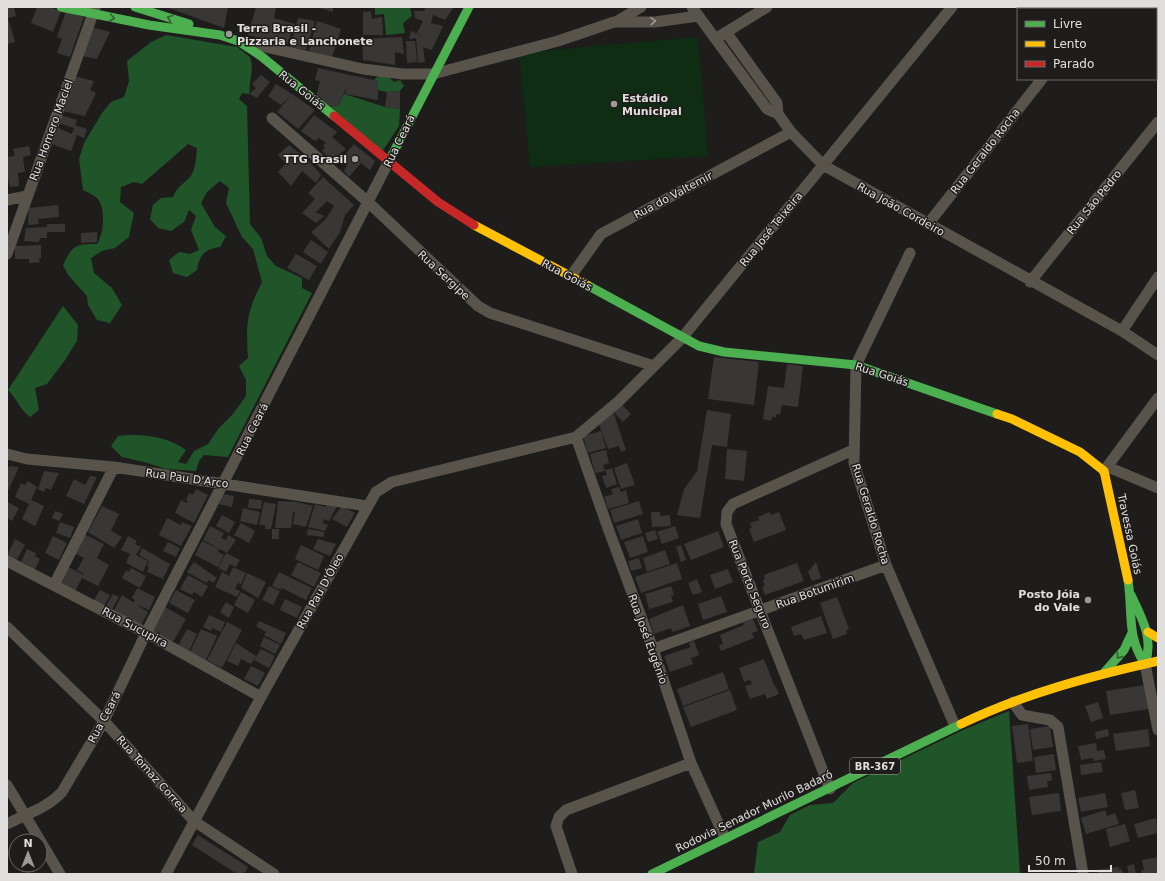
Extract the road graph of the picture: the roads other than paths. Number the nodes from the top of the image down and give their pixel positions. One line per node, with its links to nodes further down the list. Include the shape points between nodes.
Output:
1 (61, 7): 7 (street, Rua Goiás)
2 (135, 7): 11 (street, one-way to 2)
3 (469, 7): 14 (street, Rua Ceará)
4 (641, 7): 9 (street)
5 (767, 7): 10 (street)
6 (952, 7): 21 (street, Rua José Teixeira)
7 (94, 11): 11 (street, Rua Goiás, one-way to 11, via 149,25); 22 (street, Rua Homero Maciel)
8 (695, 12): 9 (street, one-way to 8, via 655,22); 12 (street, Rua João Cordeiro)
9 (614, 22): 14 (street, via 558,41)
10 (726, 32): 12 (street); 16 (street, via 777,103)
11 (220, 35): 13 (street, Rua Goiás)
12 (716, 39): 16 (street, Rua João Cordeiro, via 767,109)
13 (238, 40): 14 (street, via 363,69 403,74); 20 (street, Rua Goiás)
14 (433, 74): 20 (street, Rua Ceará)
15 (1041, 80): 25 (street, Rua Geraldo Rocha)
16 (778, 114): 19 (street, Rua João Cordeiro)
17 (272, 118): 24 (street, Rua Sergipe)
18 (1158, 122): 30 (street, Rua São Pedro)
19 (791, 132): 21 (street, Rua João Cordeiro); 28 (street, Rua do Valtemir, via 602,234)
20 (390, 161): 24 (street, Rua Ceará); 28 (street, Rua Goiás, via 461,218)
21 (822, 165): 25 (street, Rua João Cordeiro); 32 (street, Rua José Teixeira)
22 (27, 196): 23 (street); 27 (street, Rua Homero Maciel)
23 (7, 200)
24 (368, 202): 35 (street, Rua Sergipe, via 478,306 490,313); 42 (street, Rua Ceará)
25 (928, 224): 30 (street, Rua João Cordeiro)
26 (910, 253): 34 (street, Rua Geraldo Rocha)
27 (7, 254)
28 (571, 276): 32 (street, Rua Goiás)
29 (1158, 277): 31 (street)
30 (1030, 282): 31 (street, Rua João Cordeiro)
31 (1122, 331): 33 (street, Rua João Cordeiro)
32 (682, 338): 34 (street, Rua Goiás, via 699,346 724,352); 35 (street, Rua José Teixeira)
33 (1158, 355)
34 (856, 365): 38 (street, Rua Geraldo Rocha); 41 (street, Rua Goiás, via 1012,419 1080,452)
35 (654, 366): 37 (street, Rua José Teixeira, via 619,401)
36 (1158, 398): 41 (street)
37 (576, 437): 44 (street, Rua Pau D'Óleo, via 392,482 376,492); 55 (street, Rua José Eugênio)
38 (853, 450): 46 (street, Rua Geraldo Rocha, via 854,463); 49 (street, Rua Porto Seguro, via 732,504 727,512 726,524)
39 (7, 454): 40 (street, Rua Pau D'Arco, via 27,459)
40 (114, 467): 42 (street, Rua Pau D'Arco); 47 (street)
41 (1106, 472): 43 (street, Rua Goiás); 48 (street, Travessa Goiás)
42 (225, 484): 44 (street, Rua Pau D'Arco); 52 (street, Rua Ceará)
43 (1158, 488)
44 (367, 506): 59 (street, Rua Pau D'Óleo)
45 (7, 561): 47 (street, Rua Sucupira)
46 (886, 565): 49 (street, Rua Botumirim); 62 (street, Rua Geraldo Rocha)
47 (54, 585): 52 (street, Rua Sucupira)
48 (1131, 595): 51 (street, Travessa Goiás); 53 (street, Travessa Goiás)
49 (760, 611): 55 (street, Rua Botumirim); 66 (street, Rua Porto Seguro)
50 (7, 626): 61 (street, Rua Tomaz Correa)
51 (1148, 632): 54 (street); 57 (street, Travessa Goiás, via 1151,649)
52 (146, 633): 59 (street, Rua Sucupira); 61 (street, Rua Ceará)
53 (1131, 635): 57 (street, Travessa Goiás, via 1134,648); 58 (street, one-way to 58, via 1124,650)
54 (1158, 638)
55 (653, 649): 64 (street, Rua José Eugênio)
56 (1158, 661): 57 (street, Rodovia Senador Murilo Badaró / BR-367)
57 (1145, 664): 58 (street, Rodovia Senador Murilo Badaró / BR-367); 63 (street)
58 (1103, 674): 60 (street, Rodovia Senador Murilo Badaró / BR-367)
59 (261, 697): 68 (street, Rua Pau D'Óleo)
60 (1013, 702): 62 (street, Rodovia Senador Murilo Badaró / BR-367); 76 (street, via 1022,715 1050,720 1058,727)
61 (104, 721): 67 (street, Rua Ceará, via 62,792 43,808); 68 (street, Rua Tomaz Correa)
62 (955, 726): 66 (street, Rodovia Senador Murilo Badaró / BR-367)
63 (1158, 730)
64 (691, 763): 70 (street, Rua José Eugênio); 74 (street, via 566,810 558,817 556,826)
65 (7, 785): 67 (street)
66 (830, 788): 70 (street, Rodovia Senador Murilo Badaró / BR-367)
67 (25, 815): 69 (street, Rua Ceará); 71 (street)
68 (194, 821): 72 (street, Rua Pau D'Óleo); 73 (street, Rua Tomaz Correa)
69 (7, 824)
70 (725, 838): 75 (street, Rodovia Senador Murilo Badaró / BR-367)
71 (60, 874)
72 (166, 874)
73 (274, 874)
74 (572, 874)
75 (652, 874)
76 (1083, 874)

